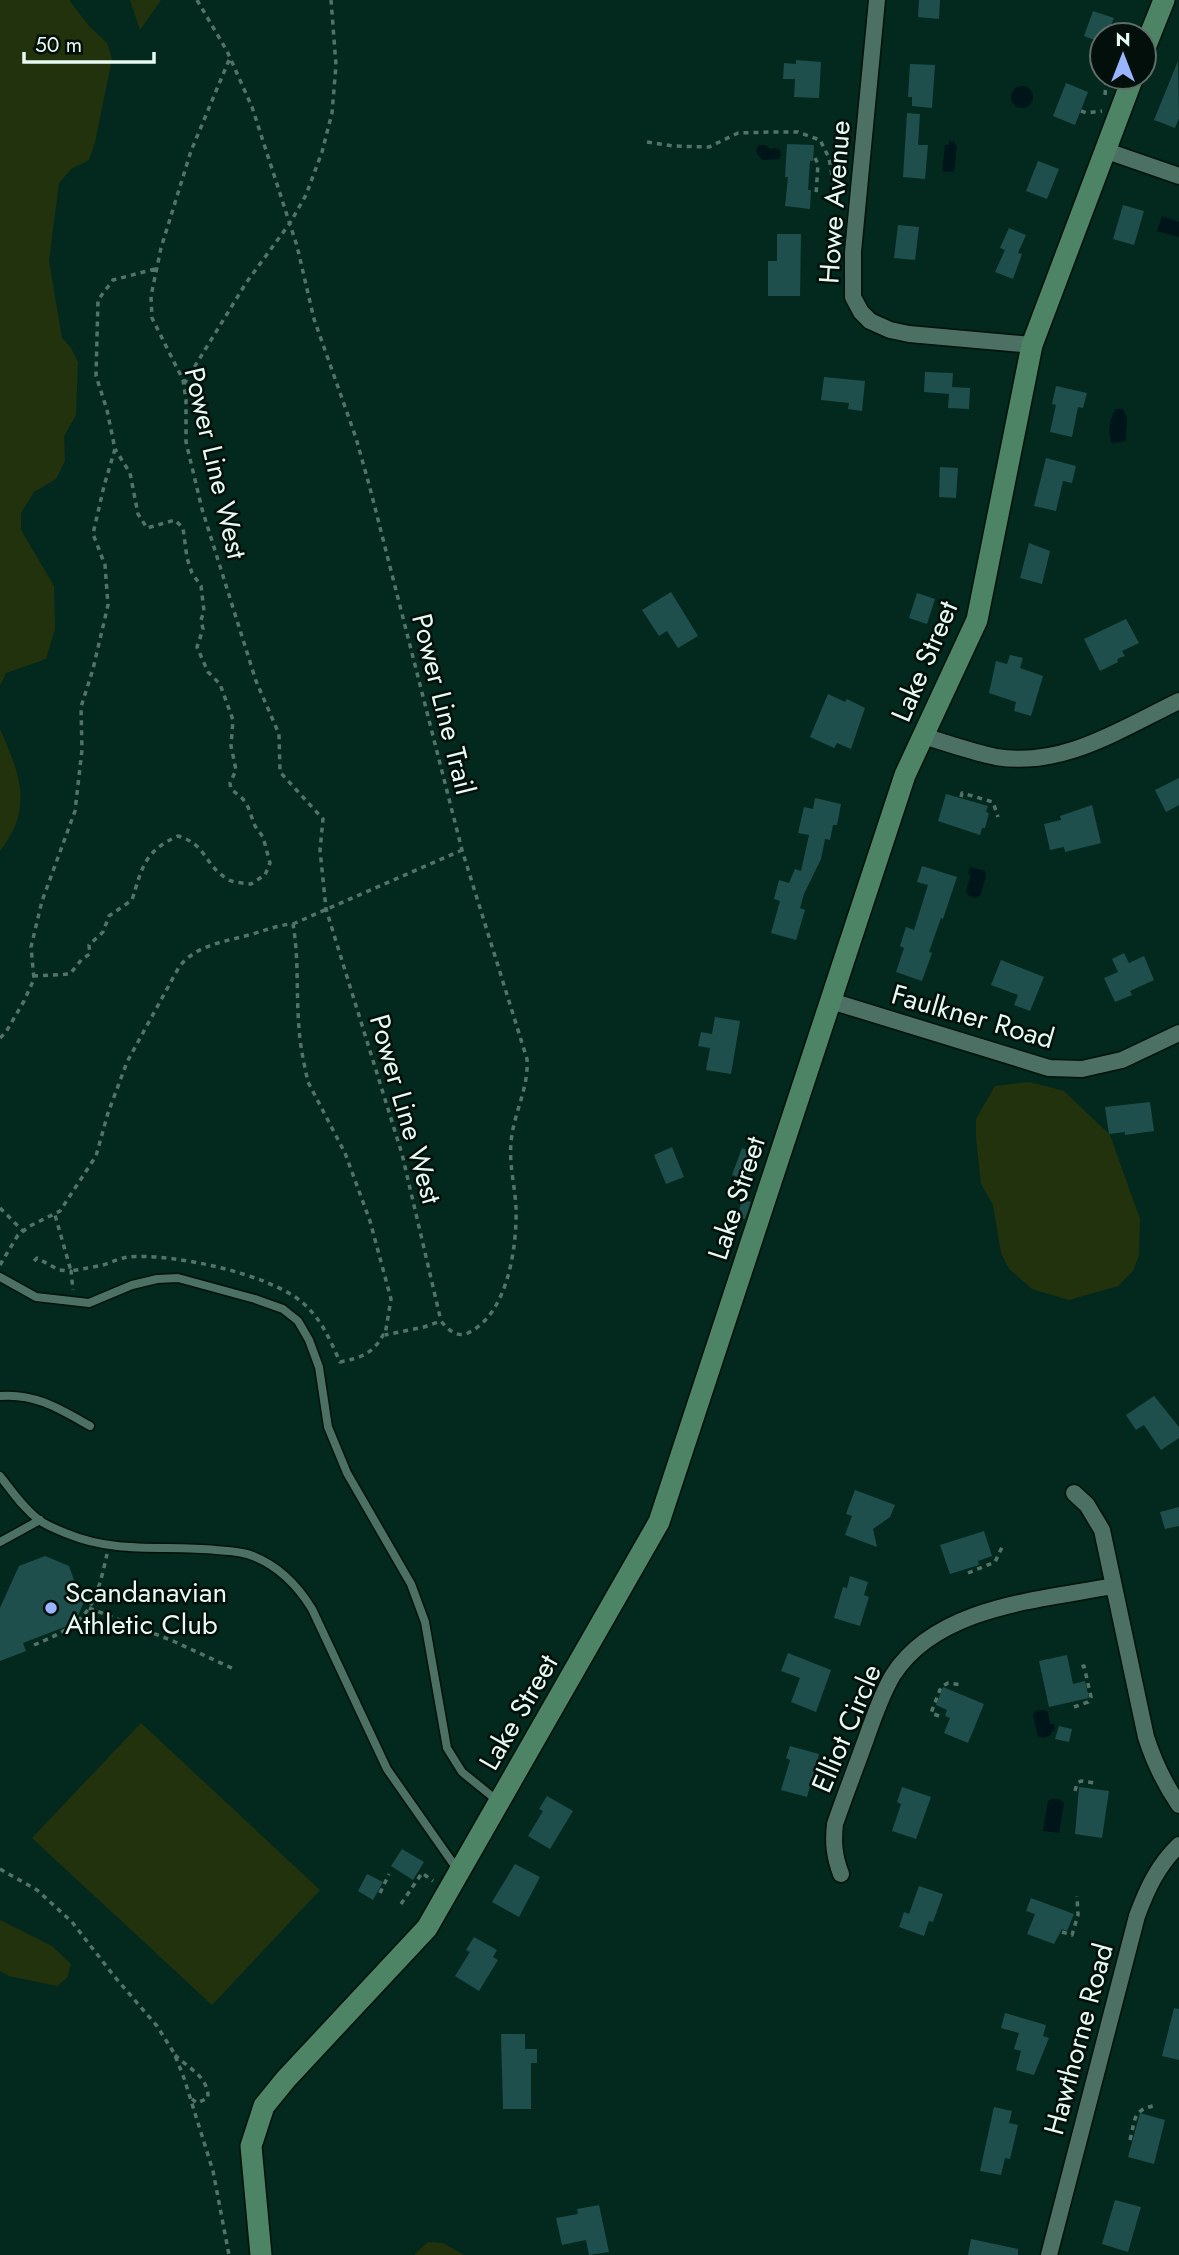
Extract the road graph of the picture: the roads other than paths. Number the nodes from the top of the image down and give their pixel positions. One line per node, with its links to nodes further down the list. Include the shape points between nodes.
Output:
1 (877, 0): 7 (street, Howe Avenue, via 859,190 852,292 856,305 867,319 890,330)
2 (1164, 0): 3 (main road)
3 (1156, 21)
4 (1127, 91): 5 (main road, Lake Street)
5 (1104, 150): 6 (street); 7 (main road, Lake Street)
6 (1179, 176)
7 (1032, 345): 9 (main road, Lake Street, via 977,620)
8 (1179, 701): 9 (street, via 1072,752 1048,758 998,757)
9 (923, 736): 10 (main road, Lake Street, via 905,775)
10 (831, 1001): 11 (street, Faulkner Road, via 1049,1068 1082,1069 1122,1060); 20 (main road, Lake Street, via 659,1522)
11 (1179, 1033)
12 (0, 1277): 20 (lane, via 36,1297 89,1303 132,1285 178,1278 283,1309 298,1321 319,1367 328,1427 347,1473 411,1584 425,1622 447,1748 462,1772)
13 (0, 1396): 14 (lane, via 46,1401)
14 (90, 1426)
15 (0, 1476): 17 (lane)
16 (1074, 1493): 19 (street, via 1102,1530)
17 (40, 1520): 18 (lane); 23 (lane, via 75,1537 109,1545 243,1553 260,1559 298,1587 387,1769)
18 (0, 1542)
19 (1113, 1586): 21 (street, via 1146,1737 1166,1787); 24 (street, Elliot Circle, via 964,1619 932,1636 905,1660 878,1706 835,1824 833,1842)
20 (499, 1802): 23 (main road, Lake Street)
21 (1179, 1805)
22 (1179, 1845): 26 (street, Hawthorne Road, via 1159,1868 1137,1916)
23 (459, 1872): 25 (main road, Lake Street, via 427,1928 264,2106 251,2146)
24 (841, 1874)
25 (261, 2255)
26 (1049, 2255)

